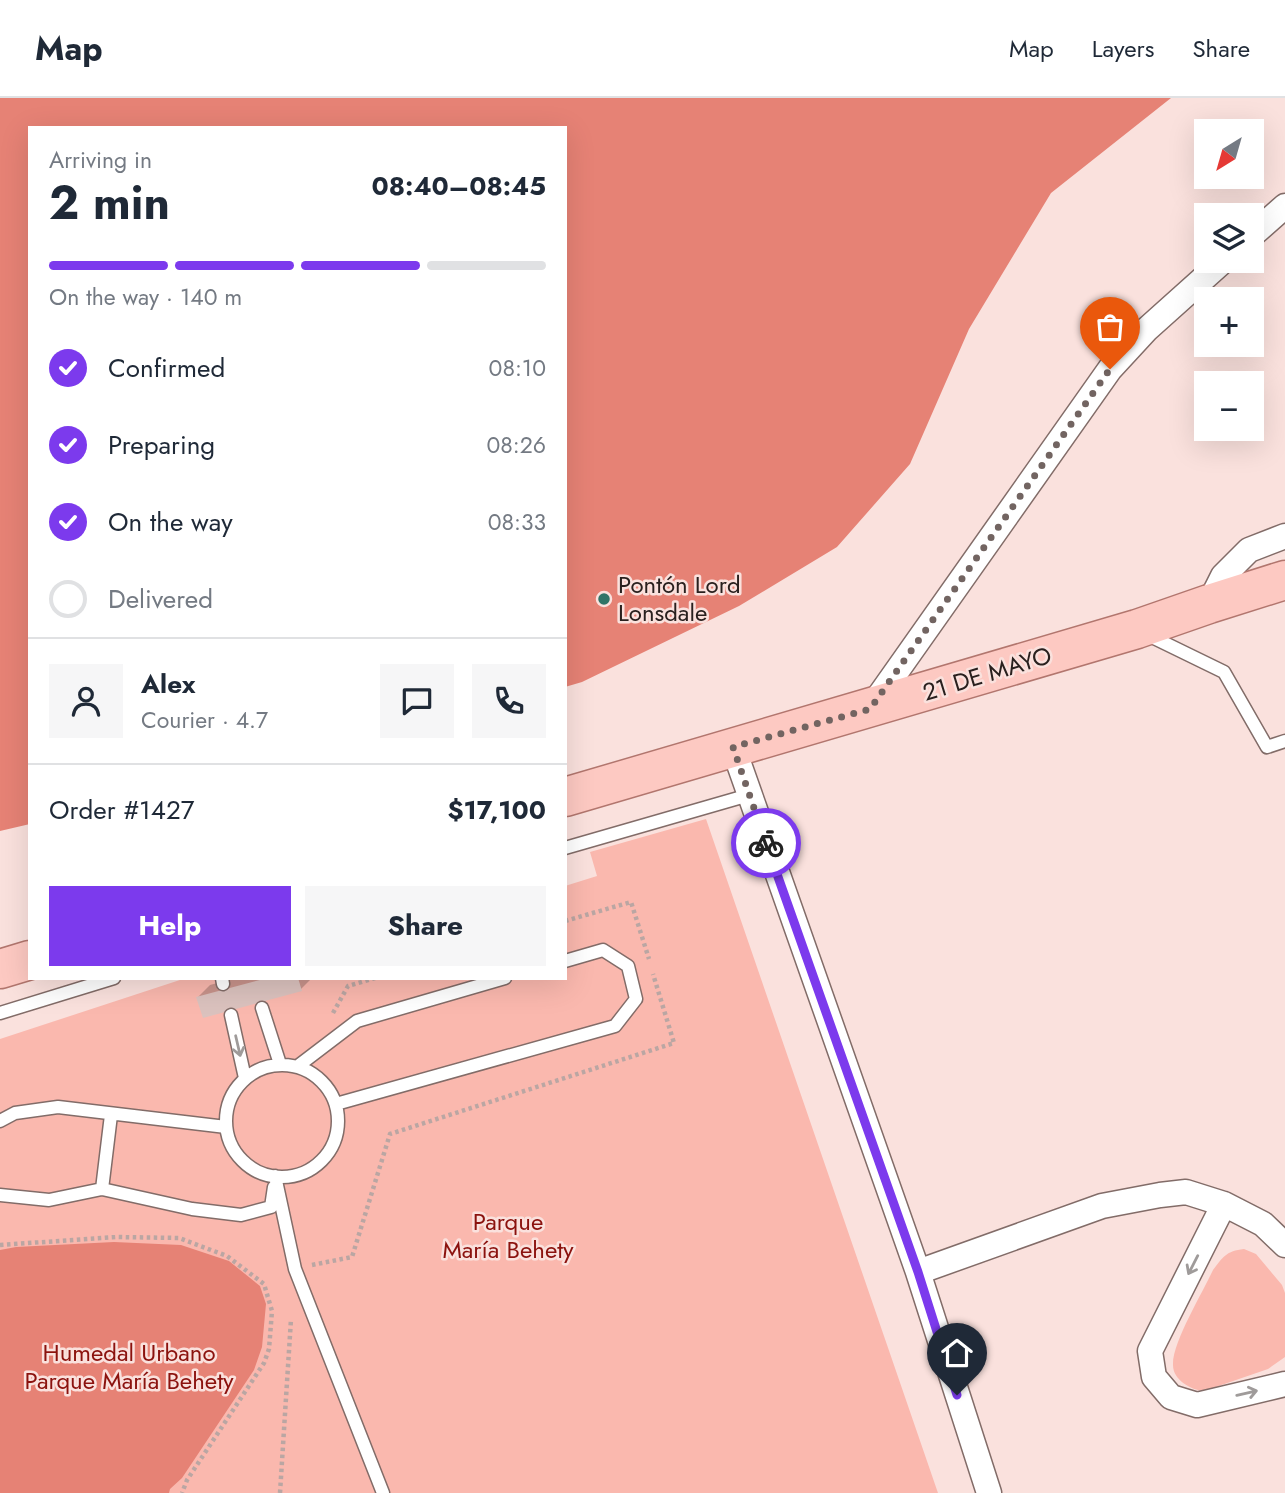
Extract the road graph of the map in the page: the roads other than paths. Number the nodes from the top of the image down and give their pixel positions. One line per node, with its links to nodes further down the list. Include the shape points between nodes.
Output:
1 (1285, 206): 2 (street)
2 (1264, 225)
3 (1210, 273): 8 (street, via 1110,369)
4 (1285, 536): 6 (street, via 1249,550 1223,576)
5 (1285, 580): 6 (main road, 21 DE MAYO)
6 (1209, 604): 7 (main road, 21 DE MAYO)
7 (1137, 629): 8 (main road, 21 DE MAYO); 9 (lane, via 1224,672 1267,747)
8 (870, 709): 10 (main road, 21 DE MAYO)
9 (1285, 741)
10 (733, 747): 11 (street); 12 (main road, 21 DE MAYO)
11 (750, 795): 13 (lane); 34 (street)
12 (567, 796)
13 (567, 847)
14 (567, 960): 25 (lane, via 603,950 628,966 636,999 615,1026)
15 (28, 961): 16 (main road)
16 (0, 969)
17 (107, 980): 20 (lane)
18 (498, 980): 23 (lane, via 357,1021)
19 (262, 1008): 22 (lane)
20 (0, 1013)
21 (231, 1015): 24 (lane, one-way to 24)
22 (280, 1064): 23 (lane); 24 (lane)
23 (298, 1066): 25 (lane, via 328,1088)
24 (245, 1078): 28 (lane, via 233,1092)
25 (336, 1104): 29 (lane, via 338,1123 325,1157 294,1176)
26 (111, 1115): 27 (lane, via 58,1107); 28 (lane); 30 (lane)
27 (0, 1121)
28 (226, 1127): 29 (lane, via 242,1160)
29 (275, 1176): 30 (lane, via 271,1207 241,1215); 36 (lane, via 295,1269)
30 (102, 1189): 31 (lane, via 49,1200)
31 (0, 1195)
32 (1224, 1204): 33 (street, via 1263,1224); 34 (street, via 1186,1192 1102,1206); 35 (street, one-way to 35, via 1150,1351 1154,1377 1171,1397 1197,1405)
33 (1285, 1245)
34 (918, 1272): 37 (street)
35 (1285, 1384)
36 (383, 1493)
37 (989, 1493)

